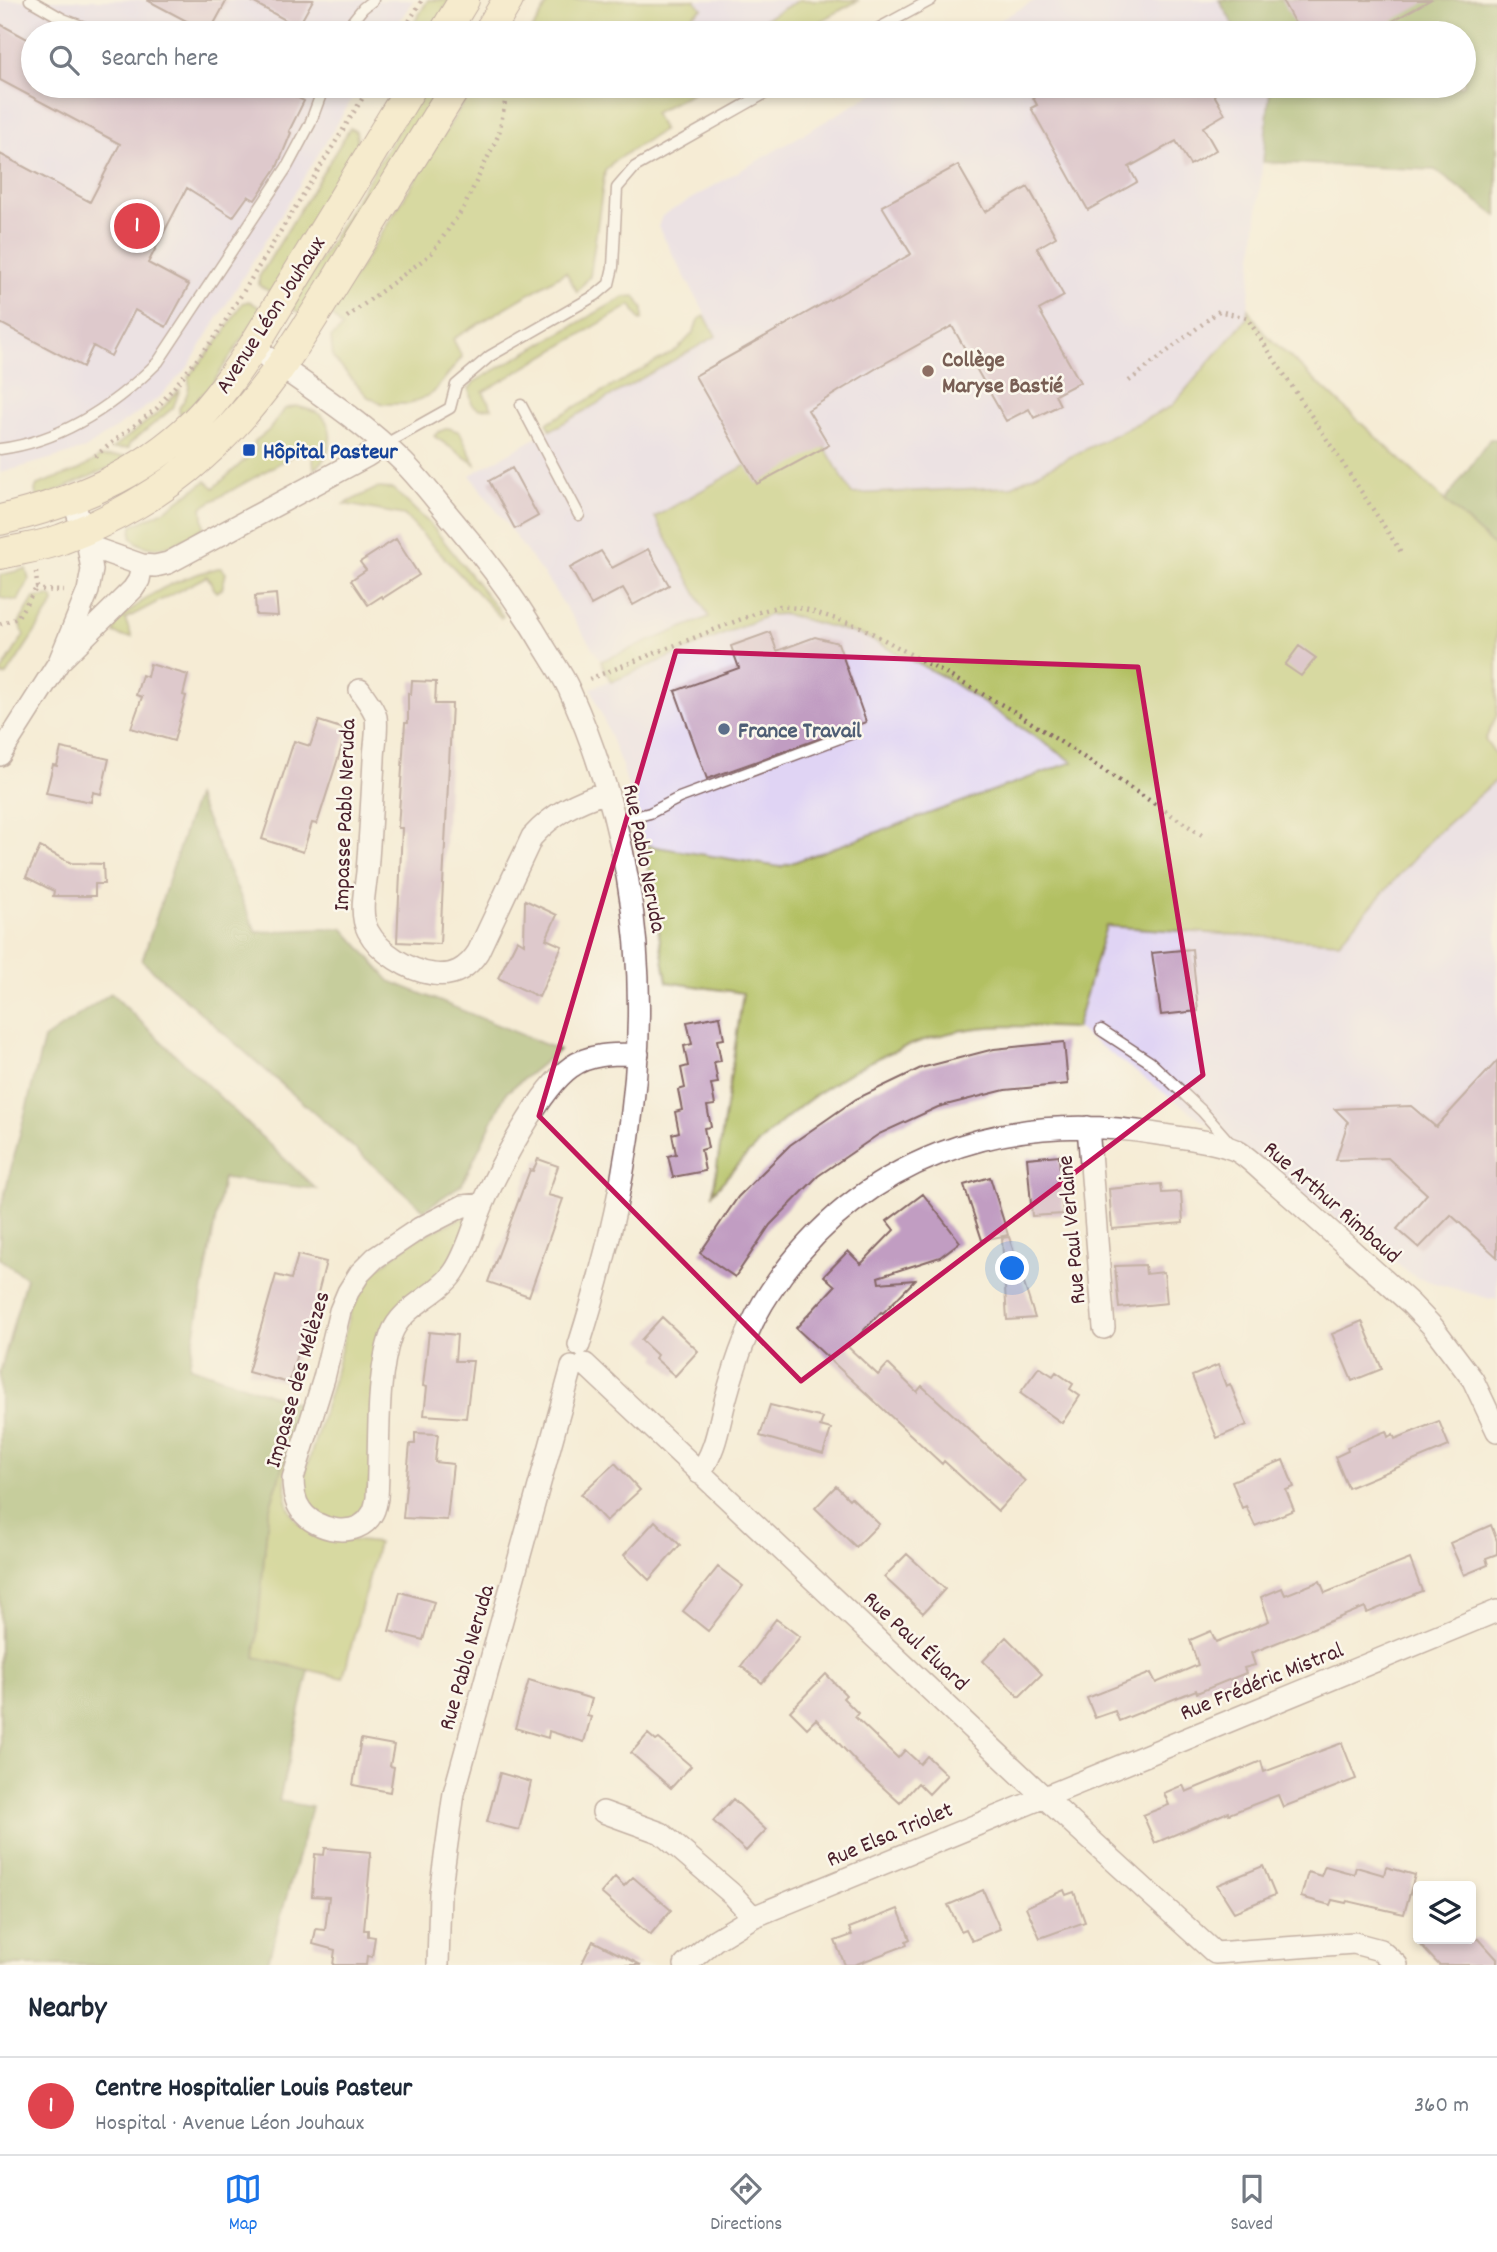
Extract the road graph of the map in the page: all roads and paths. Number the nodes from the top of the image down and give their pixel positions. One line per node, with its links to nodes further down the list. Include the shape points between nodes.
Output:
1 (30, 0): 7 (lane)
2 (373, 0): 8 (lane)
3 (422, 0): 9 (path)
4 (464, 0): 10 (main road)
5 (508, 0): 11 (main road)
6 (931, 0): 12 (lane)
7 (68, 21)
8 (353, 21)
9 (409, 21)
10 (451, 21)
11 (495, 21)
12 (892, 21)
13 (320, 98): 24 (lane, via 287,167 159,362 100,411 54,436)
14 (405, 98): 19 (main road, Avenue Léon Jouhaux)
15 (449, 98): 20 (main road)
16 (506, 98): 18 (path, via 499,134 463,209 432,254)
17 (757, 98): 23 (lane, via 635,167 617,188 609,284 490,356 456,385 450,408)
18 (342, 320)
19 (253, 347): 20 (street, Rue Pablo Neruda); 25 (main road, Avenue Léon Jouhaux, via 194,422 129,472)
20 (281, 367): 23 (street, Rue Pablo Neruda); 28 (main road, via 201,458)
21 (1129, 381): 30 (path, via 1219,311 1247,318)
22 (521, 405): 26 (lane)
23 (384, 445): 31 (street, via 168,562); 37 (street, Rue Pablo Neruda, via 495,572)
24 (0, 449)
25 (73, 500): 27 (main road, Avenue Léon Jouhaux); 28 (street)
26 (579, 516)
27 (0, 520)
28 (86, 538): 29 (main road); 31 (street); 36 (street, via 92,570 88,591)
29 (0, 554)
30 (1403, 555)
31 (142, 565): 36 (street, via 133,589)
32 (36, 568): 33 (path)
33 (37, 587): 34 (path); 35 (path, via 17,618)
34 (65, 591)
35 (0, 624)
36 (59, 662): 40 (street)
37 (568, 687): 41 (street, Rue Pablo Neruda); 43 (path, via 762,611 780,606 806,609 861,626 1015,712)
38 (360, 690): 41 (street, Impasse Pablo Neruda, via 376,715 363,914 368,931 381,947 423,972 459,972 470,964 532,837 557,813)
39 (853, 733): 42 (lane, via 650,813)
40 (0, 755)
41 (607, 792): 42 (street, Rue Pablo Neruda)
42 (616, 822): 45 (street, Rue Pablo Neruda, via 638,959)
43 (1205, 837)
44 (1101, 1030): 47 (lane, via 1150,1062)
45 (638, 1054): 48 (street, Impasse des Mélèzes, via 586,1059 551,1085); 50 (street, Rue Pablo Neruda, via 622,1184)
46 (1088, 1127): 47 (street, Rue Arthur Rimbaud, via 1151,1133); 49 (street, Rue Paul Verlaine); 52 (street, Rue Arthur Rimbaud, via 1019,1131 965,1143 880,1182 838,1214 790,1266 760,1309 738,1357 712,1451)
47 (1236, 1151): 51 (street, Rue Arthur Rimbaud, via 1433,1327 1474,1380)
48 (483, 1204): 48 (street, Impasse des Mélèzes, via 463,1206 398,1241 360,1273 348,1292 293,1478 300,1510 320,1526 354,1528 373,1514 384,1367 392,1333 410,1310 453,1274)
49 (1104, 1328)
50 (579, 1359): 52 (street, Rue Paul Éluard); 58 (street, Rue Pablo Neruda, via 454,1793 440,1893)
51 (1497, 1431)
52 (699, 1473): 54 (street, Rue Paul Éluard)
53 (1497, 1611): 54 (street, Rue Frédéric Mistral)
54 (1045, 1797): 56 (street, Rue Elsa Triolet); 57 (street, Rue Paul Éluard)
55 (603, 1812): 56 (street, via 661,1833)
56 (752, 1917): 59 (street, Rue Elsa Triolet)
57 (1212, 1959): 60 (street, Rue Paul Éluard, via 1354,1943 1380,1950)
58 (438, 1965)
59 (685, 1965)
60 (1396, 1965)

